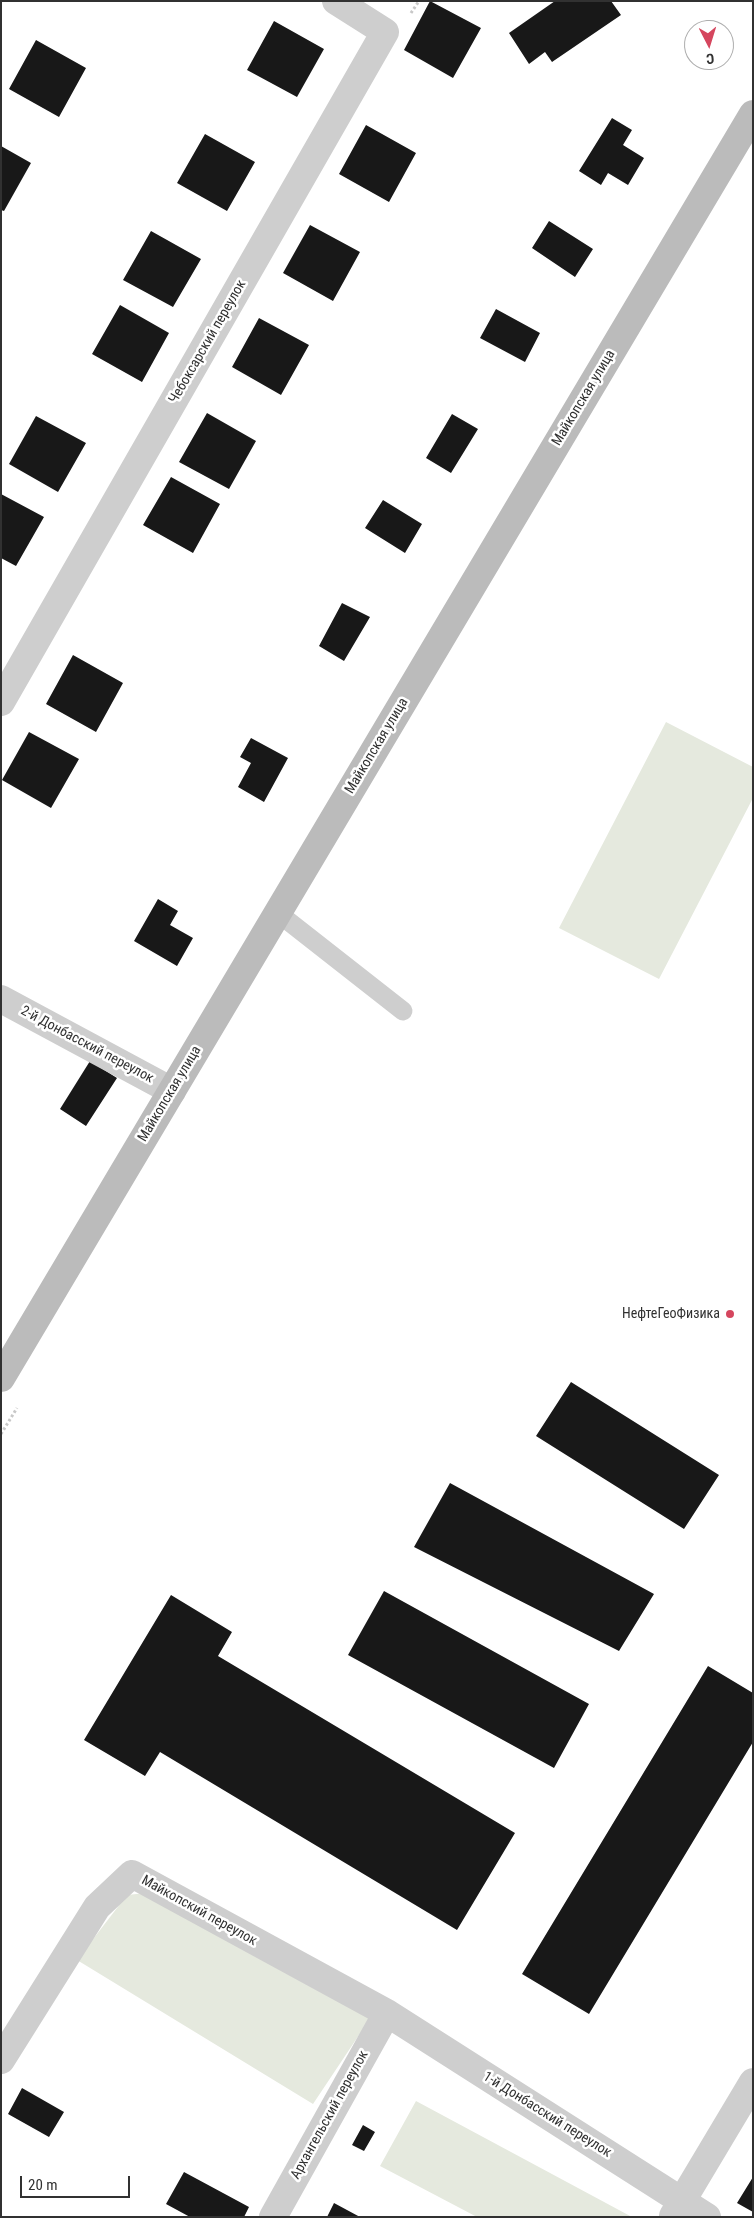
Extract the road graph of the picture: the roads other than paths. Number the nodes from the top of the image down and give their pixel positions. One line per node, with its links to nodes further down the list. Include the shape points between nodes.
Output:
1 (336, 1): 3 (street, Чебоксарский переулок, via 385,32)
2 (753, 114): 4 (street, Майкопская улица)
3 (1, 702)
4 (278, 913): 6 (lane); 7 (street, Майкопская улица)
5 (1, 1000): 7 (street, 2-й Донбасский переулок)
6 (404, 1011)
7 (172, 1091): 8 (street, Майкопская улица)
8 (1, 1378)
9 (387, 2013): 10 (street, Майкопский переулок, via 132,1874 96,1907); 12 (street, 1-й Донбасский переулок); 13 (street, Архангельский переулок)
10 (1, 2060)
11 (753, 2082): 12 (street)
12 (677, 2209): 14 (street, 1-й Донбасский переулок)
13 (272, 2217)
14 (707, 2217)

